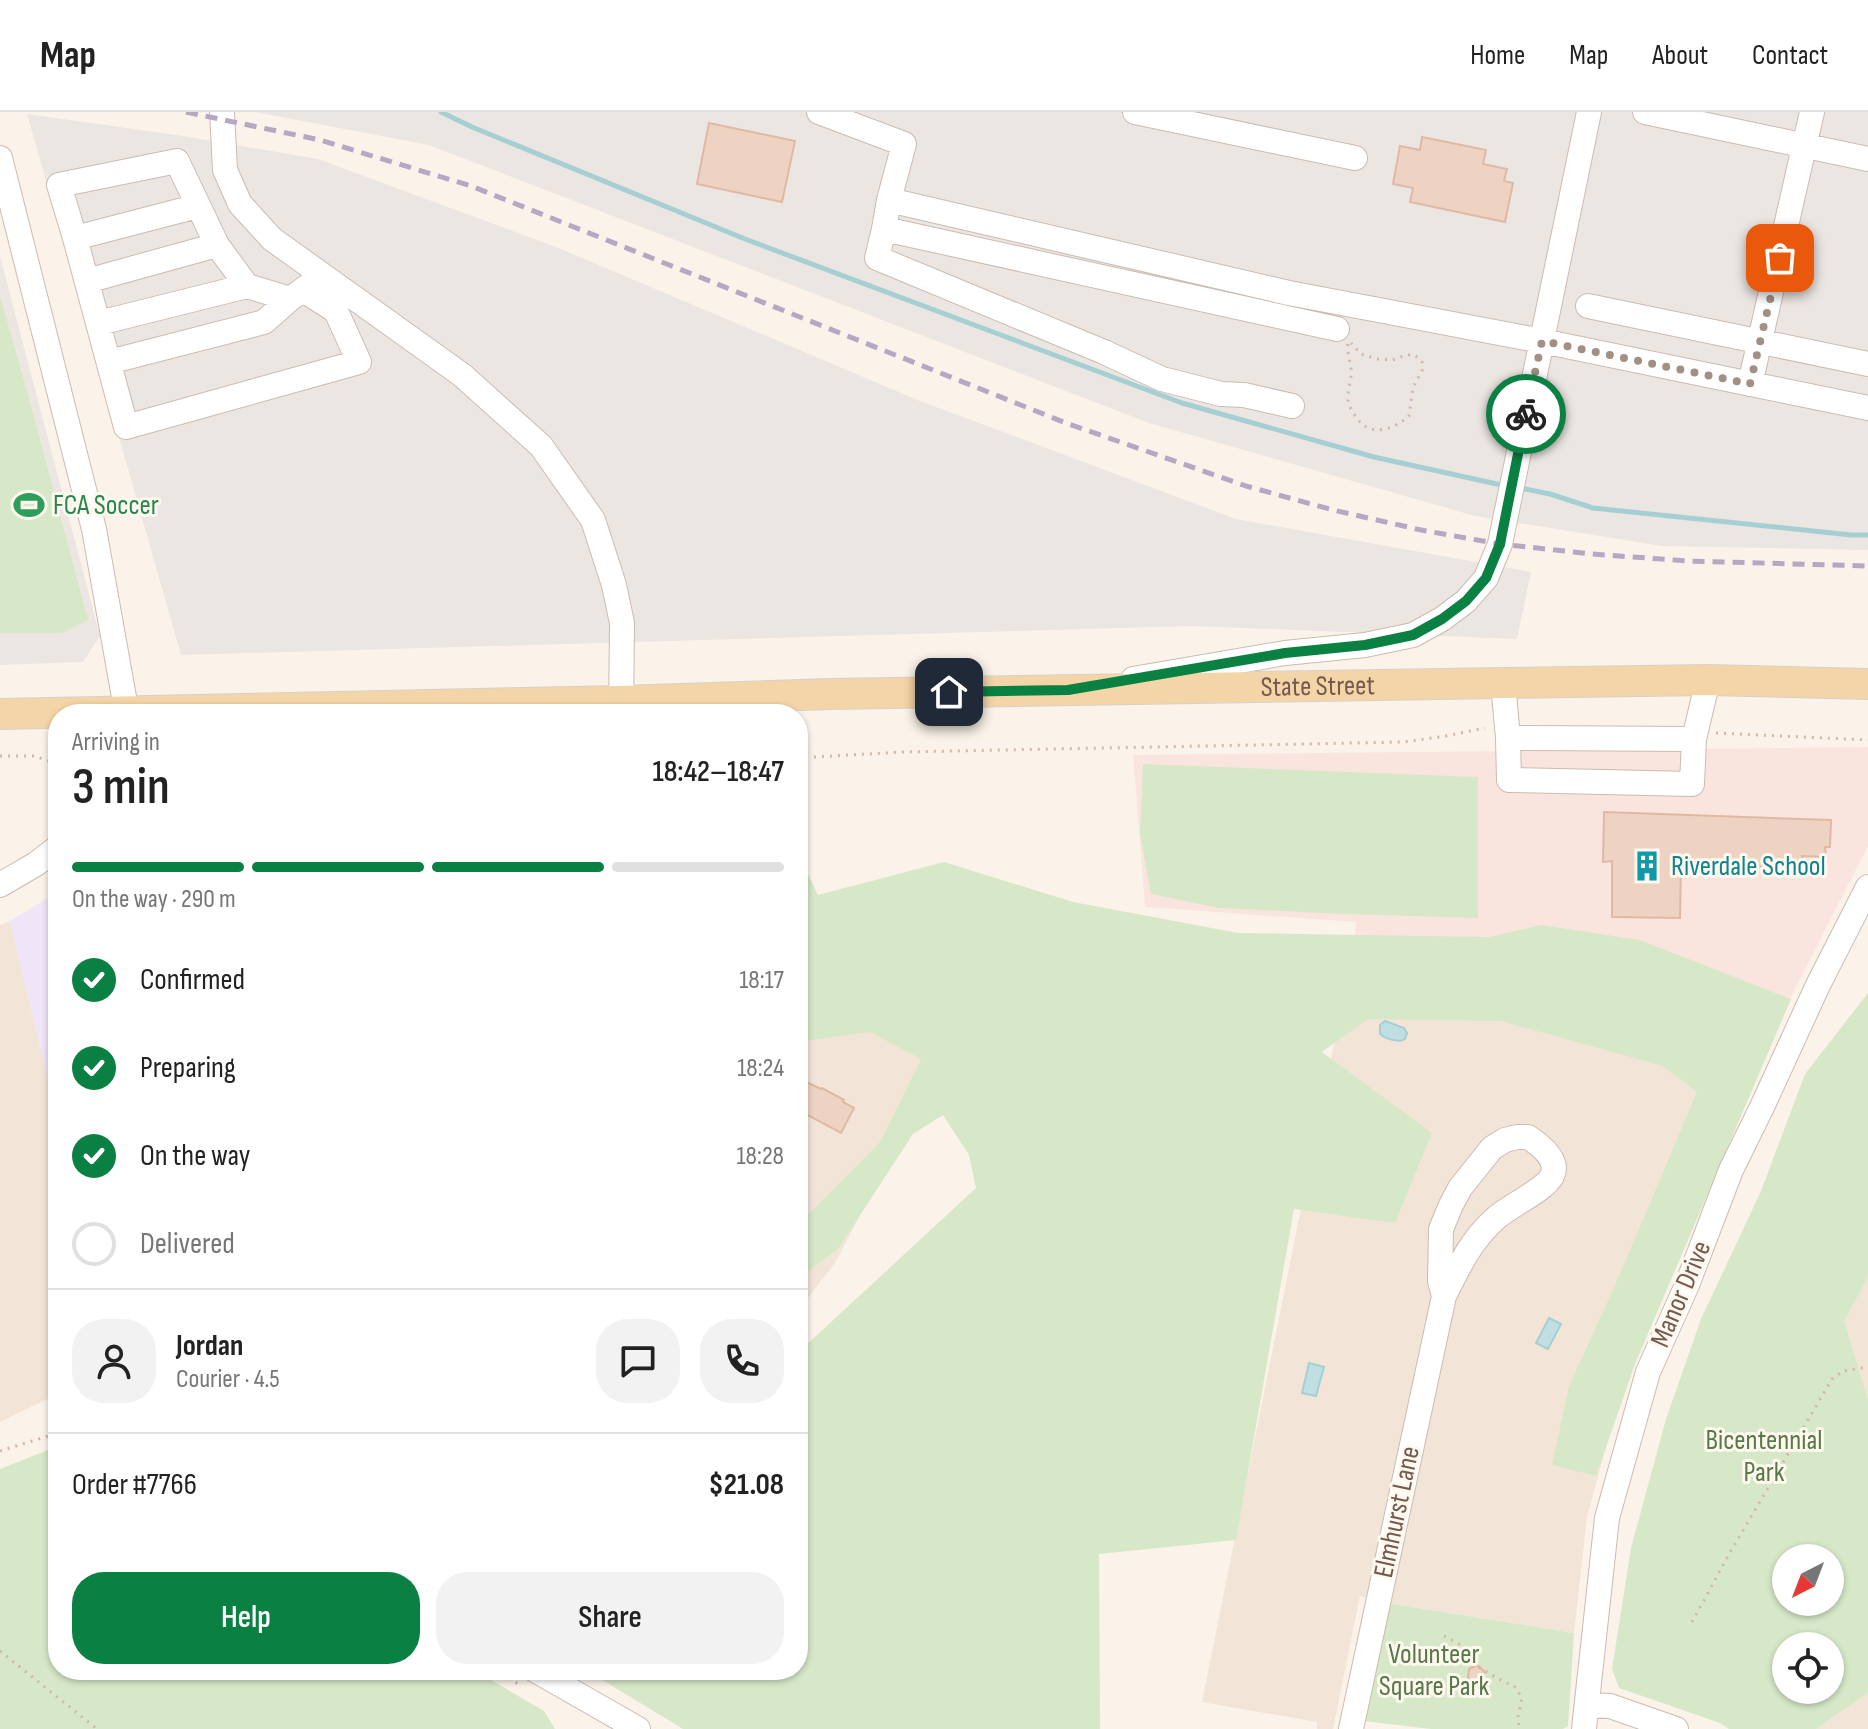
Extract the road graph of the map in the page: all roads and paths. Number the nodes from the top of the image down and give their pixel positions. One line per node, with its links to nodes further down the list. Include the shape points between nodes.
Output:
1 (222, 112): 18 (street, via 225,170 240,204)
2 (819, 112): 11 (street, via 904,144)
3 (1135, 112): 9 (street)
4 (1589, 112): 22 (street)
5 (1645, 112): 7 (street)
6 (1812, 112): 7 (street)
7 (1804, 146): 10 (street); 23 (street)
8 (0, 158): 33 (street, via 94,529)
9 (1355, 158)
10 (1868, 159)
11 (889, 200): 13 (street); 22 (street, via 1289,293)
12 (198, 206): 14 (street); 14 (street, via 177,161 59,185); 15 (street)
13 (884, 229): 21 (street); 27 (street, via 877,258 1162,379)
14 (75, 238): 16 (street)
15 (217, 245): 16 (street); 17 (street)
16 (87, 281): 20 (street)
17 (247, 286): 18 (street); 20 (street)
18 (305, 288): 24 (street, via 264,322); 24 (street, via 336,311 359,362 126,427); 34 (street, via 462,375 541,446 593,520 602,546 622,623)
19 (1588, 306): 23 (street)
20 (99, 323): 24 (street)
21 (1343, 335): 21 (path, via 1351,370 1348,399 1360,423 1380,431 1403,421 1409,416 1422,362 1415,355 1393,360 1361,354)
22 (1542, 341): 26 (street); 32 (street, via 1500,544 1486,578 1442,619 1413,635 1365,645 1285,653)
23 (1761, 342): 25 (street); 26 (street)
24 (109, 362)
25 (1868, 364)
26 (1750, 384): 28 (street)
27 (1292, 406)
28 (1868, 408)
29 (1708, 680): 30 (main road, State Street); 31 (main road, State Street); 39 (street)
30 (1503, 683): 32 (main road, State Street); 38 (street)
31 (1868, 684)
32 (1068, 690): 35 (main road, State Street, via 830,694)
33 (125, 704)
34 (621, 704)
35 (681, 704)
36 (0, 714): 37 (main road, State Street)
37 (48, 714)
38 (1508, 730): 39 (street); 39 (street, via 1509,780 1692,784); 42 (path, via 1404,742)
39 (1694, 736): 40 (path)
40 (1868, 740)
41 (0, 756): 43 (path)
42 (808, 757)
43 (48, 761)
44 (48, 855): 45 (street)
45 (0, 885)
46 (1868, 887): 55 (street, Manor Drive, via 1731,1170 1648,1372 1607,1518)
47 (1444, 1296): 47 (street, Elmhurst Lane, via 1481,1233 1552,1175 1554,1164 1546,1151 1528,1137 1492,1148 1451,1205 1441,1229); 58 (street, Elmhurst Lane)
48 (1868, 1367): 51 (path, via 1843,1371 1832,1379)
49 (48, 1436): 50 (path)
50 (0, 1451)
51 (1692, 1622)
52 (1444, 1636): 59 (path, via 1459,1644 1473,1664 1515,1687 1522,1698)
53 (0, 1651): 56 (path)
54 (552, 1680): 57 (street)
55 (1585, 1717): 60 (street, via 1610,1706)
56 (97, 1729)
57 (638, 1729)
58 (1351, 1729)
59 (1519, 1729)
60 (1676, 1729)

